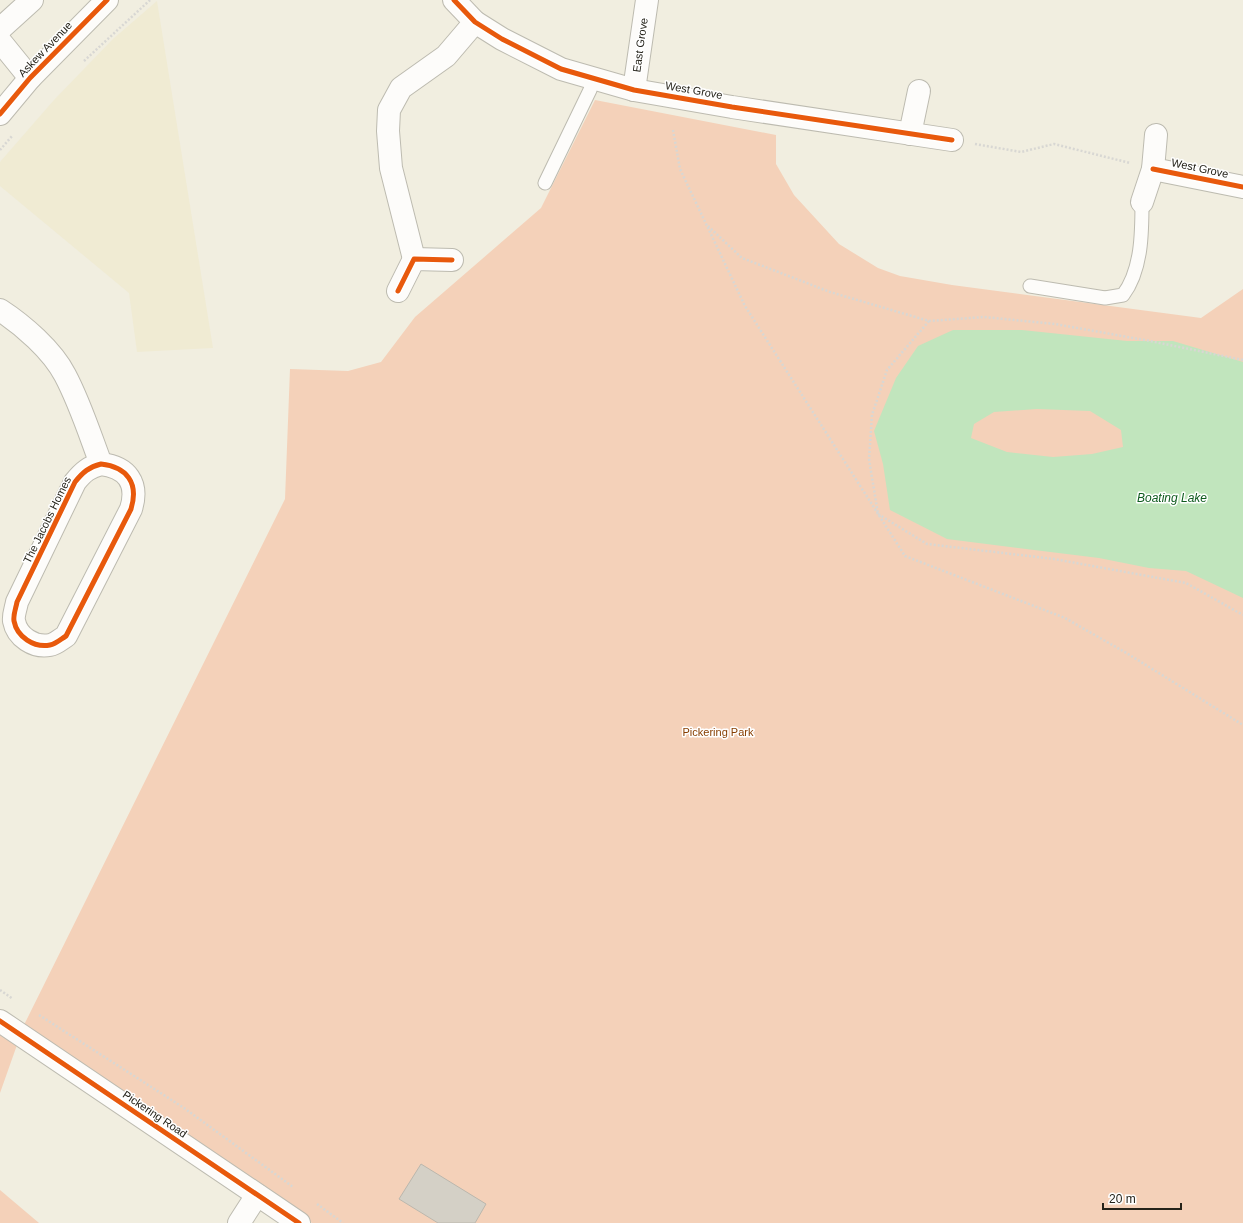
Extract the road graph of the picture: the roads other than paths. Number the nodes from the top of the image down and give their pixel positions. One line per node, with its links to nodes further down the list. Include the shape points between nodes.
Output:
1 (32, 0): 6 (street)
2 (108, 0): 8 (street, Askew Avenue)
3 (454, 0): 5 (street, West Grove)
4 (646, 0): 10 (street, East Grove)
5 (475, 22): 9 (street, West Grove, via 561,69); 20 (street, via 446,56 401,88 389,110 391,168)
6 (0, 29)
7 (0, 41): 8 (street)
8 (30, 78): 12 (street, Askew Avenue)
9 (594, 78): 10 (street, West Grove); 17 (lane)
10 (634, 90): 13 (street, West Grove)
11 (919, 91): 13 (street)
12 (0, 114)
13 (910, 134): 15 (street, West Grove)
14 (1156, 135): 16 (street)
15 (952, 140)
16 (1154, 169): 18 (street, West Grove); 19 (street)
17 (545, 183)
18 (1243, 187)
19 (1142, 202): 22 (lane, via 1142,233 1136,265 1130,286 1122,295 1105,298)
20 (414, 259): 21 (street); 23 (street)
21 (452, 260)
22 (1030, 286)
23 (398, 291)
24 (0, 310): 25 (street, via 31,334 50,353 65,374)
25 (101, 464): 25 (street, The Jacobs Homes, via 112,465 129,478 134,488 131,509 66,636 50,645 31,643 23,638 14,621 18,602 75,482 90,467)
26 (0, 1021): 27 (street, Pickering Road)
27 (257, 1195): 28 (street); 29 (street, Pickering Road)
28 (239, 1223)
29 (299, 1223)

